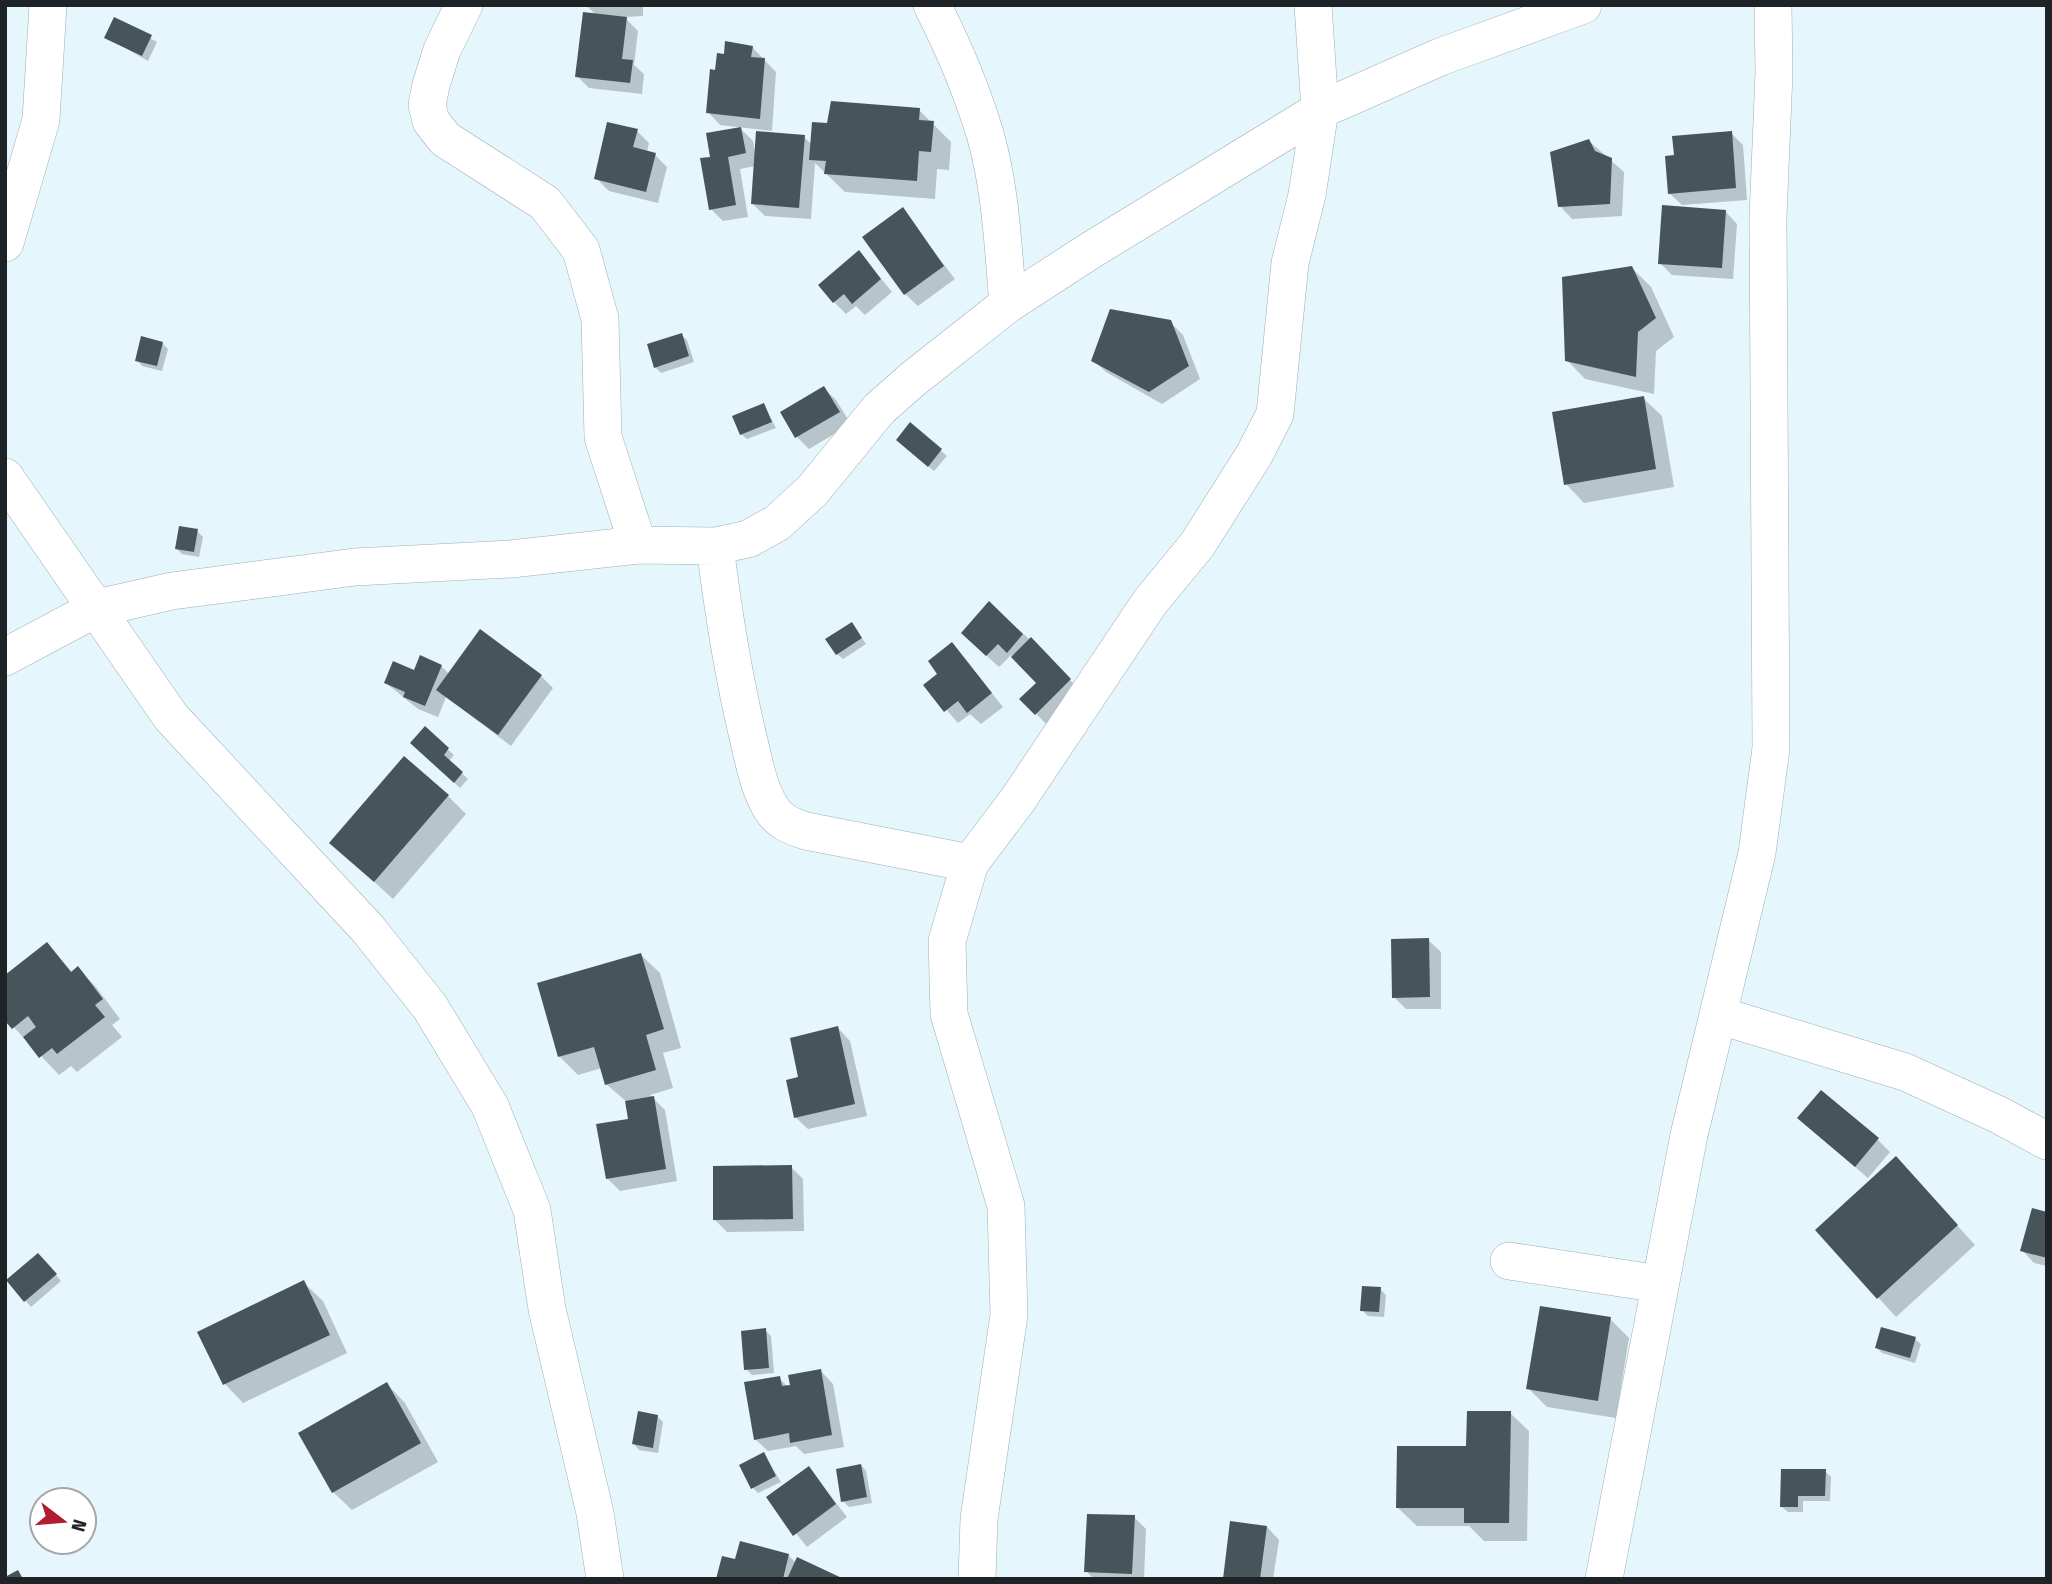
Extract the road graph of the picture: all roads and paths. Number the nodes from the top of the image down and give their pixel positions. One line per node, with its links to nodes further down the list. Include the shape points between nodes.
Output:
1 (48, 5): 8 (street, via 41,120)
2 (464, 5): 11 (street, via 430,85 427,105 431,121 445,139 545,202 581,250 600,319 603,437)
3 (932, 5): 9 (street, via 985,135 1001,213)
4 (1313, 5): 7 (street)
5 (1583, 5): 7 (street, via 1440,57)
6 (1773, 5): 16 (street, via 1768,217 1771,748 1757,853)
7 (1320, 110): 9 (street); 15 (street, via 1290,264 1275,414 1197,545 1150,602)
8 (5, 243)
9 (1008, 304): 12 (street, via 880,409 813,491 777,523 748,539)
10 (5, 477): 13 (street)
11 (638, 545): 12 (street); 13 (street, via 511,559 355,567 172,591)
12 (715, 546): 15 (street, via 742,712 760,786 772,810 786,824 806,831)
13 (97, 608): 14 (street); 20 (street, via 171,717 376,938 429,1007 490,1106 532,1210 548,1309 595,1513)
14 (5, 657)
15 (970, 863): 21 (street, via 947,941 949,1014 1006,1206 1009,1315 979,1519)
16 (1721, 1016): 17 (street, via 1905,1072); 19 (street, via 1689,1135)
17 (2047, 1141)
18 (1509, 1261): 19 (street)
19 (1660, 1284): 22 (street)
20 (605, 1579)
21 (977, 1579)
22 (1604, 1579)

